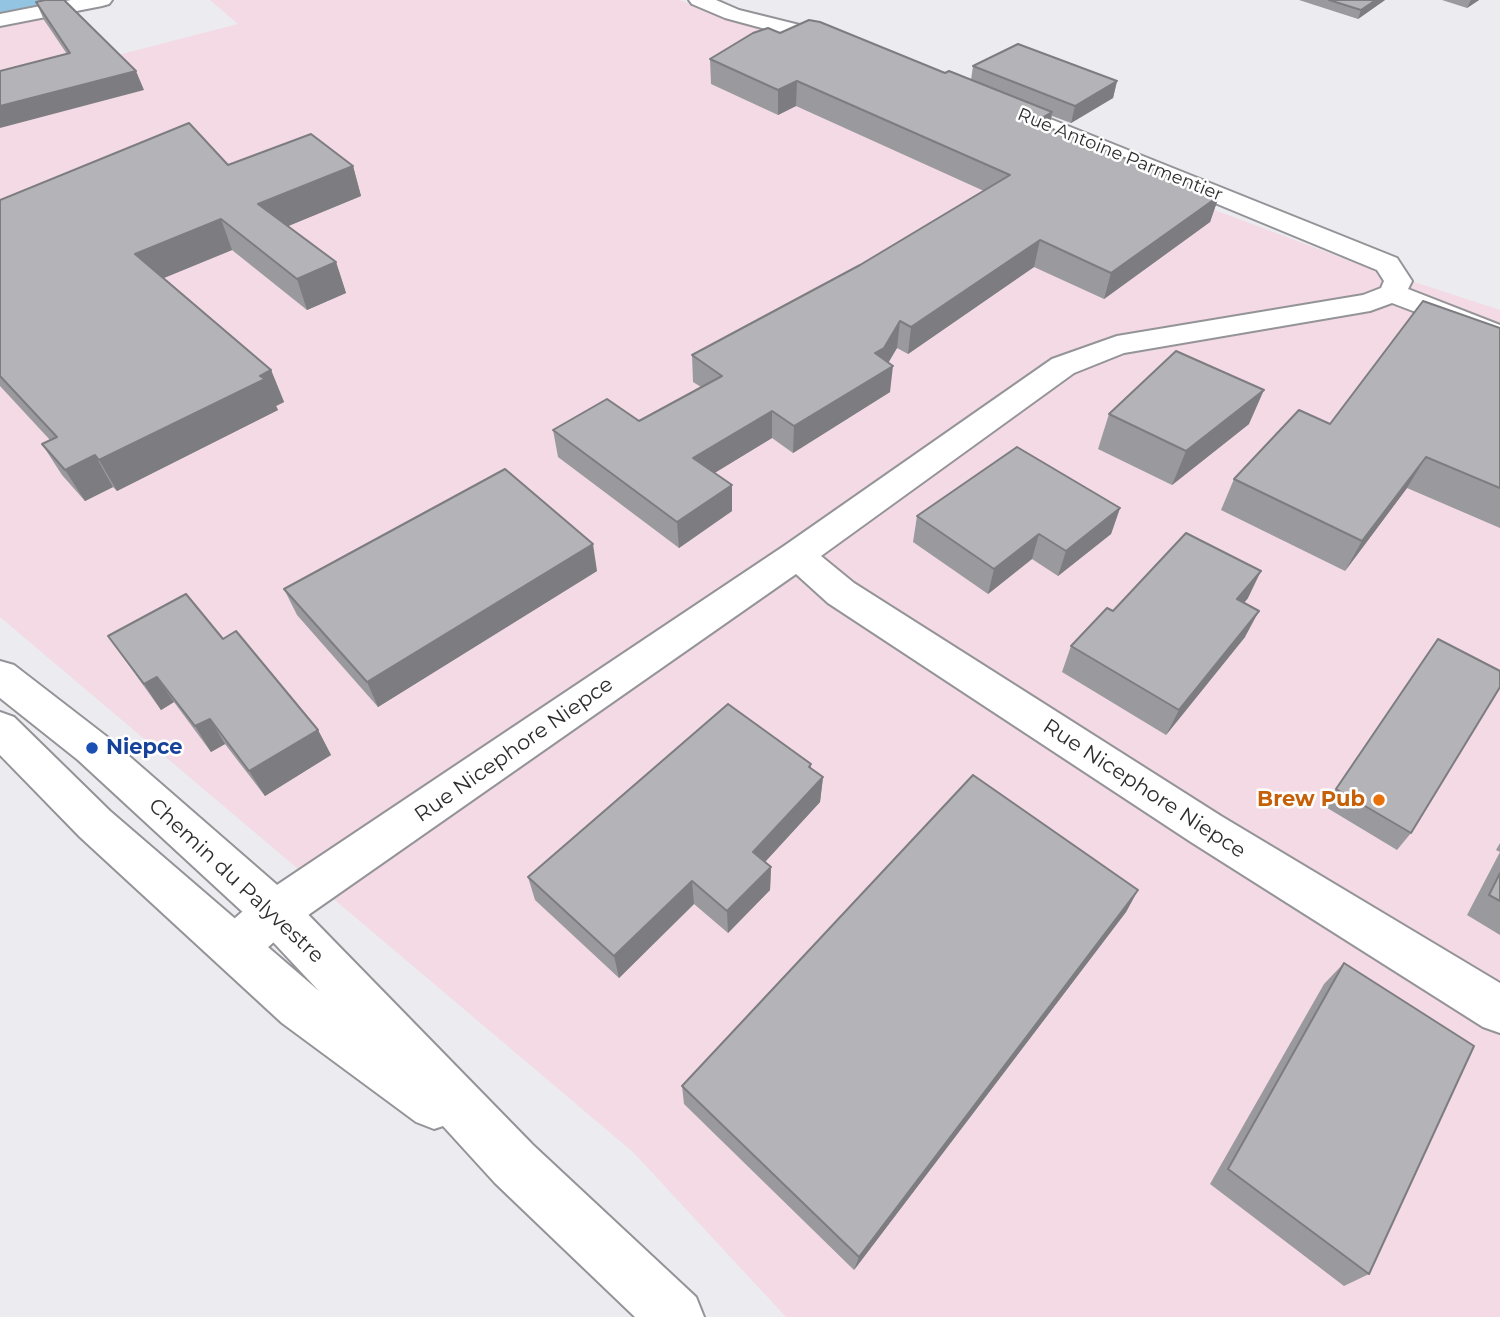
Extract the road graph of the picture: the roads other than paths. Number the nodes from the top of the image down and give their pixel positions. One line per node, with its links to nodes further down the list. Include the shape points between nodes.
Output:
1 (102, 0): 3 (street)
2 (699, 0): 4 (street, via 732,14)
3 (0, 20)
4 (859, 49)
5 (975, 96): 6 (street, Rue Antoine Parmentier, via 1387,264 1398,281)
6 (1392, 293): 7 (street); 8 (street, Rue Nicephore Niepce, via 1370,302 1117,345 1063,366)
7 (1500, 335)
8 (797, 555): 11 (street, Rue Nicephore Niepce); 13 (street, Rue Nicephore Niepce, via 841,593 1206,830)
9 (0, 676): 11 (street, Chemin du Palyvestre, via 92,748)
10 (0, 729): 12 (street, Chemin du Palyvestre, via 95,824)
11 (275, 912): 12 (street, Rue Nicephore Niepce); 14 (street, Chemin du Palyvestre)
12 (234, 948): 14 (street, Chemin du Palyvestre, via 299,1006)
13 (1500, 1010)
14 (514, 1164): 15 (street, Chemin du Palyvestre)
15 (676, 1317)

